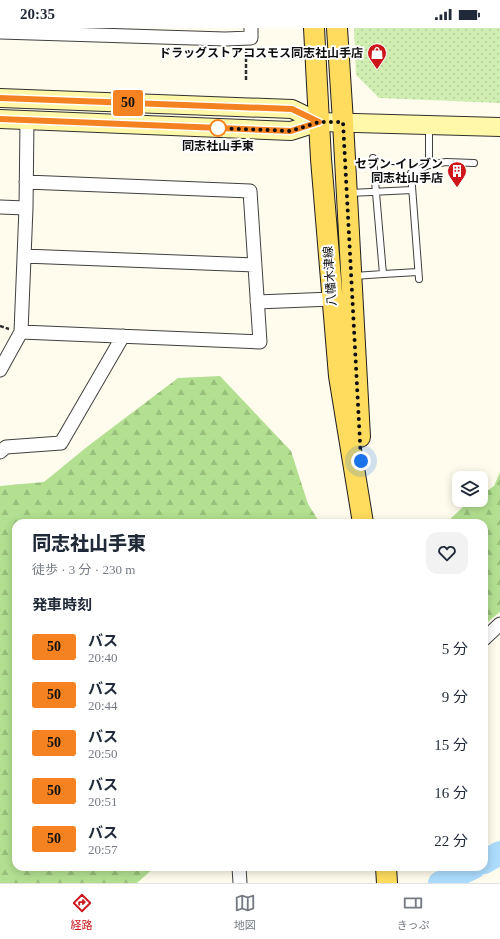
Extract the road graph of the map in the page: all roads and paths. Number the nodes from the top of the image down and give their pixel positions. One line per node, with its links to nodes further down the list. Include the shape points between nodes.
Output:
1 (314, 28): 9 (main road, 八幡木津線)
2 (337, 28): 10 (main road, 八幡木津線)
3 (0, 32): 4 (street, via 225,39)
4 (249, 33): 5 (path)
5 (246, 80)
6 (0, 98): 9 (street, via 292,109)
7 (0, 119): 8 (street)
8 (27, 120): 9 (street, via 291,131); 16 (street)
9 (319, 122): 10 (street); 26 (main road, 八幡木津線)
10 (343, 122): 11 (street); 19 (main road, 八幡木津線)
11 (429, 125): 12 (street); 15 (lane)
12 (500, 127)
13 (373, 158): 18 (lane)
14 (474, 163): 15 (lane, via 446,162)
15 (429, 165): 17 (lane, via 411,173)
16 (26, 182): 21 (street); 23 (street, via 250,191)
17 (412, 190): 18 (lane); 24 (lane, via 418,276)
18 (376, 192): 19 (lane); 24 (lane)
19 (347, 193): 25 (main road, 八幡木津線)
20 (0, 207): 21 (street)
21 (26, 208): 22 (street)
22 (24, 256): 23 (street); 28 (street)
23 (255, 265): 27 (street)
24 (383, 274): 25 (lane)
25 (351, 276): 33 (main road, 八幡木津線)
26 (332, 298): 27 (street); 32 (main road, 八幡木津線, via 339,376)
27 (257, 302): 29 (street, via 260,342)
28 (21, 332): 29 (street); 30 (street)
29 (123, 336): 31 (street, via 61,443 6,447)
30 (0, 370)
31 (0, 452)
32 (363, 519)
33 (364, 519)
34 (500, 624): 35 (street)
35 (488, 635)
36 (239, 871): 38 (street)
37 (386, 871): 39 (main road)
38 (240, 883)
39 (387, 883)

